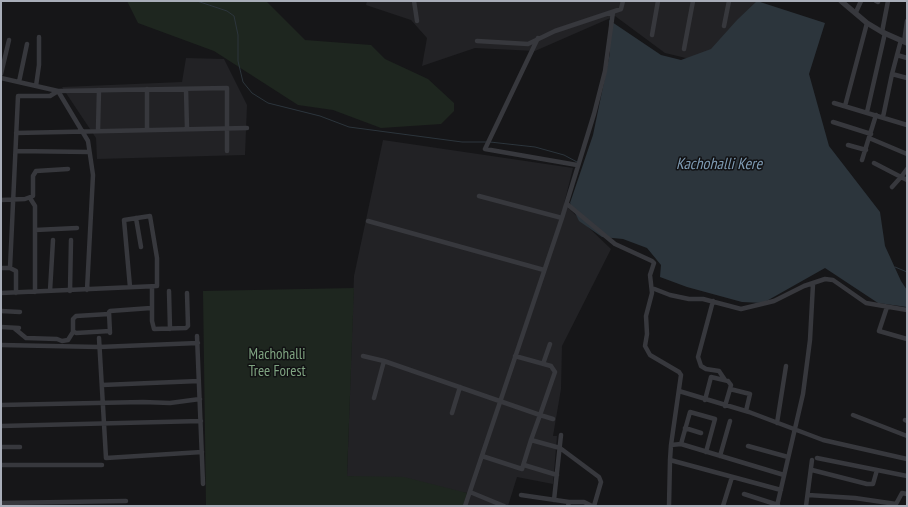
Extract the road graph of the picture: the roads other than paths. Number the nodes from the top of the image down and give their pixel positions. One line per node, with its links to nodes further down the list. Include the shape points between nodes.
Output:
1 (414, 1): 11 (street)
2 (623, 1): 9 (street, via 621,9)
3 (658, 1): 16 (street)
4 (693, 1): 23 (street)
5 (729, 1): 14 (street)
6 (842, 1): 10 (street)
7 (861, 1): 10 (street)
8 (888, 1): 15 (street)
9 (613, 12): 18 (street); 58 (street, via 605,71)
10 (856, 12): 13 (street)
11 (417, 21)
12 (907, 21): 21 (street)
13 (867, 23): 15 (street); 37 (street)
14 (724, 26)
15 (884, 33): 21 (street); 38 (street)
16 (652, 35)
17 (39, 37): 31 (street)
18 (538, 38): 20 (street, via 528,44); 58 (street, via 486,149)
19 (9, 40): 26 (street)
20 (477, 41)
21 (904, 41): 24 (street)
22 (27, 44): 30 (street)
23 (684, 49)
24 (897, 55): 25 (street); 27 (street)
25 (907, 58)
26 (1, 74)
27 (892, 74): 29 (street); 40 (street)
28 (1, 78): 30 (street)
29 (907, 78)
30 (19, 82): 31 (street)
31 (36, 86): 35 (street)
32 (147, 89): 33 (street); 34 (street); 45 (street)
33 (186, 89): 43 (street, via 227,88); 46 (street)
34 (99, 90): 35 (street); 48 (street)
35 (58, 91): 47 (street); 49 (street, via 50,96 18,96)
36 (834, 103): 37 (street)
37 (845, 106): 38 (street)
38 (868, 112): 39 (street)
39 (876, 115): 40 (street); 50 (street)
40 (883, 117): 42 (street)
41 (833, 122): 50 (street)
42 (907, 125)
43 (226, 128): 44 (street); 46 (street); 55 (street)
44 (247, 128)
45 (146, 129): 46 (street); 48 (street)
46 (187, 129)
47 (83, 130): 48 (street); 49 (street); 54 (street)
48 (98, 130)
49 (16, 133): 53 (street)
50 (870, 136): 52 (street); 56 (street)
51 (848, 145): 52 (street)
52 (866, 150): 57 (street)
53 (16, 151): 54 (street); 67 (street)
54 (89, 152): 85 (street, via 94,175)
55 (227, 152)
56 (907, 154)
57 (862, 160)
58 (578, 162): 69 (street)
59 (874, 163): 62 (street)
60 (907, 168): 62 (street)
61 (68, 169): 66 (street, via 34,172 34,193)
62 (901, 177): 63 (street); 64 (street)
63 (907, 180)
64 (892, 187)
65 (479, 196): 71 (street)
66 (30, 198): 67 (street); 74 (street, via 35,206)
67 (14, 199): 68 (street); 79 (street)
68 (1, 200)
69 (567, 204): 71 (street); 84 (street, via 615,244 652,261)
70 (136, 218): 77 (street); 82 (street, via 124,220); 83 (street, via 150,216 157,286)
71 (562, 218): 80 (street)
72 (368, 221): 80 (street)
73 (77, 228): 74 (street)
74 (35, 230): 89 (street)
75 (53, 240): 86 (street)
76 (71, 240): 87 (street)
77 (141, 247)
78 (1, 268): 79 (street)
79 (10, 268): 91 (street, via 16,272)
80 (544, 270): 111 (street)
81 (813, 284): 93 (street, via 774,301 741,309); 94 (street, via 825,279 833,280 866,303); 139 (street, via 808,356)
82 (130, 287): 83 (street); 85 (street)
83 (152, 287): 95 (street)
84 (652, 288): 93 (street, via 682,298); 120 (street, via 646,316 645,346 647,352 655,359 679,372)
85 (87, 290): 87 (street)
86 (50, 291): 87 (street); 89 (street)
87 (70, 291)
88 (169, 291): 101 (street)
89 (35, 292): 91 (street)
90 (1, 293): 91 (street)
91 (16, 293)
92 (188, 293): 101 (street, via 188,326)
93 (713, 302): 115 (street, via 698,356 701,366 719,371)
94 (887, 307): 96 (street); 105 (street, via 879,332)
95 (152, 308): 99 (street, via 112,310); 101 (street, via 152,327)
96 (907, 310)
97 (1, 311): 98 (street)
98 (20, 312)
99 (109, 314): 102 (street, via 76,316 73,319); 102 (street, via 110,332)
100 (1, 328): 102 (street, via 17,328 26,338 62,341 68,340)
101 (170, 329)
102 (73, 332)
103 (197, 336): 106 (street)
104 (99, 338): 109 (street)
105 (907, 339)
106 (198, 343): 109 (street); 116 (street)
107 (550, 344): 113 (street)
108 (1, 345): 109 (street)
109 (99, 347): 117 (street)
110 (363, 356): 112 (street)
111 (515, 356): 113 (street); 124 (street)
112 (384, 361): 118 (street); 121 (street)
113 (543, 364): 130 (street, via 551,366 555,372)
114 (786, 366): 136 (street)
115 (725, 380): 119 (street, via 730,382); 123 (street, via 711,377)
116 (199, 381): 117 (street); 122 (street)
117 (102, 385): 125 (street)
118 (460, 387): 124 (street); 129 (street)
119 (730, 389): 127 (street); 128 (street, via 750,393)
120 (679, 391): 123 (street); 145 (street)
121 (374, 398)
122 (200, 399): 125 (street, via 170,403); 133 (street)
123 (705, 400): 127 (street)
124 (500, 401): 130 (street); 152 (street)
125 (103, 403): 126 (street); 135 (street)
126 (1, 405)
127 (725, 406): 128 (street)
128 (746, 411): 136 (street)
129 (452, 413)
130 (540, 415): 132 (street); 143 (street)
131 (853, 415): 142 (street)
132 (553, 419)
133 (201, 421): 135 (street); 150 (street)
134 (730, 422): 153 (street)
135 (104, 423): 137 (street); 150 (street, via 106,458)
136 (777, 423): 139 (street)
137 (1, 426)
138 (685, 428): 140 (street); 144 (street); 151 (street, via 690,412 715,419)
139 (795, 429): 154 (street); 155 (street, via 823,440)
140 (701, 433)
141 (561, 436): 149 (street)
142 (907, 436)
143 (531, 440): 149 (street); 159 (street)
144 (681, 444): 145 (street); 151 (street)
145 (671, 445): 156 (street)
146 (748, 446): 154 (street)
147 (1, 447): 148 (street)
148 (20, 447)
149 (560, 448): 162 (street); 180 (street, via 599,477 601,482)
150 (202, 452): 166 (street)
151 (706, 452): 153 (street)
152 (482, 456): 159 (street, via 522,469); 168 (street)
153 (720, 456): 163 (street)
154 (788, 457): 163 (street)
155 (907, 459)
156 (670, 460): 165 (street); 181 (street)
157 (1, 465): 158 (street)
158 (102, 465)
159 (524, 465): 162 (street)
160 (812, 470): 161 (street, via 815,459); 161 (street, via 867,484 873,484); 172 (street)
161 (877, 470): 164 (street)
162 (557, 475): 173 (street)
163 (784, 475): 167 (street)
164 (907, 476)
165 (732, 477): 167 (street); 182 (street)
166 (203, 484)
167 (781, 490): 183 (street)
168 (470, 492): 178 (street); 179 (street)
169 (744, 494): 183 (street)
170 (907, 494): 176 (street, via 902,493 896,504)
171 (521, 495): 173 (street)
172 (808, 495): 176 (street); 184 (street)
173 (554, 500): 177 (street)
174 (126, 501): 175 (street)
175 (1, 503)
176 (879, 503)
177 (568, 504): 180 (street, via 584,502)
178 (465, 506)
179 (504, 506)
180 (593, 506)
181 (670, 506)
182 (723, 506)
183 (777, 506)
184 (806, 506)

